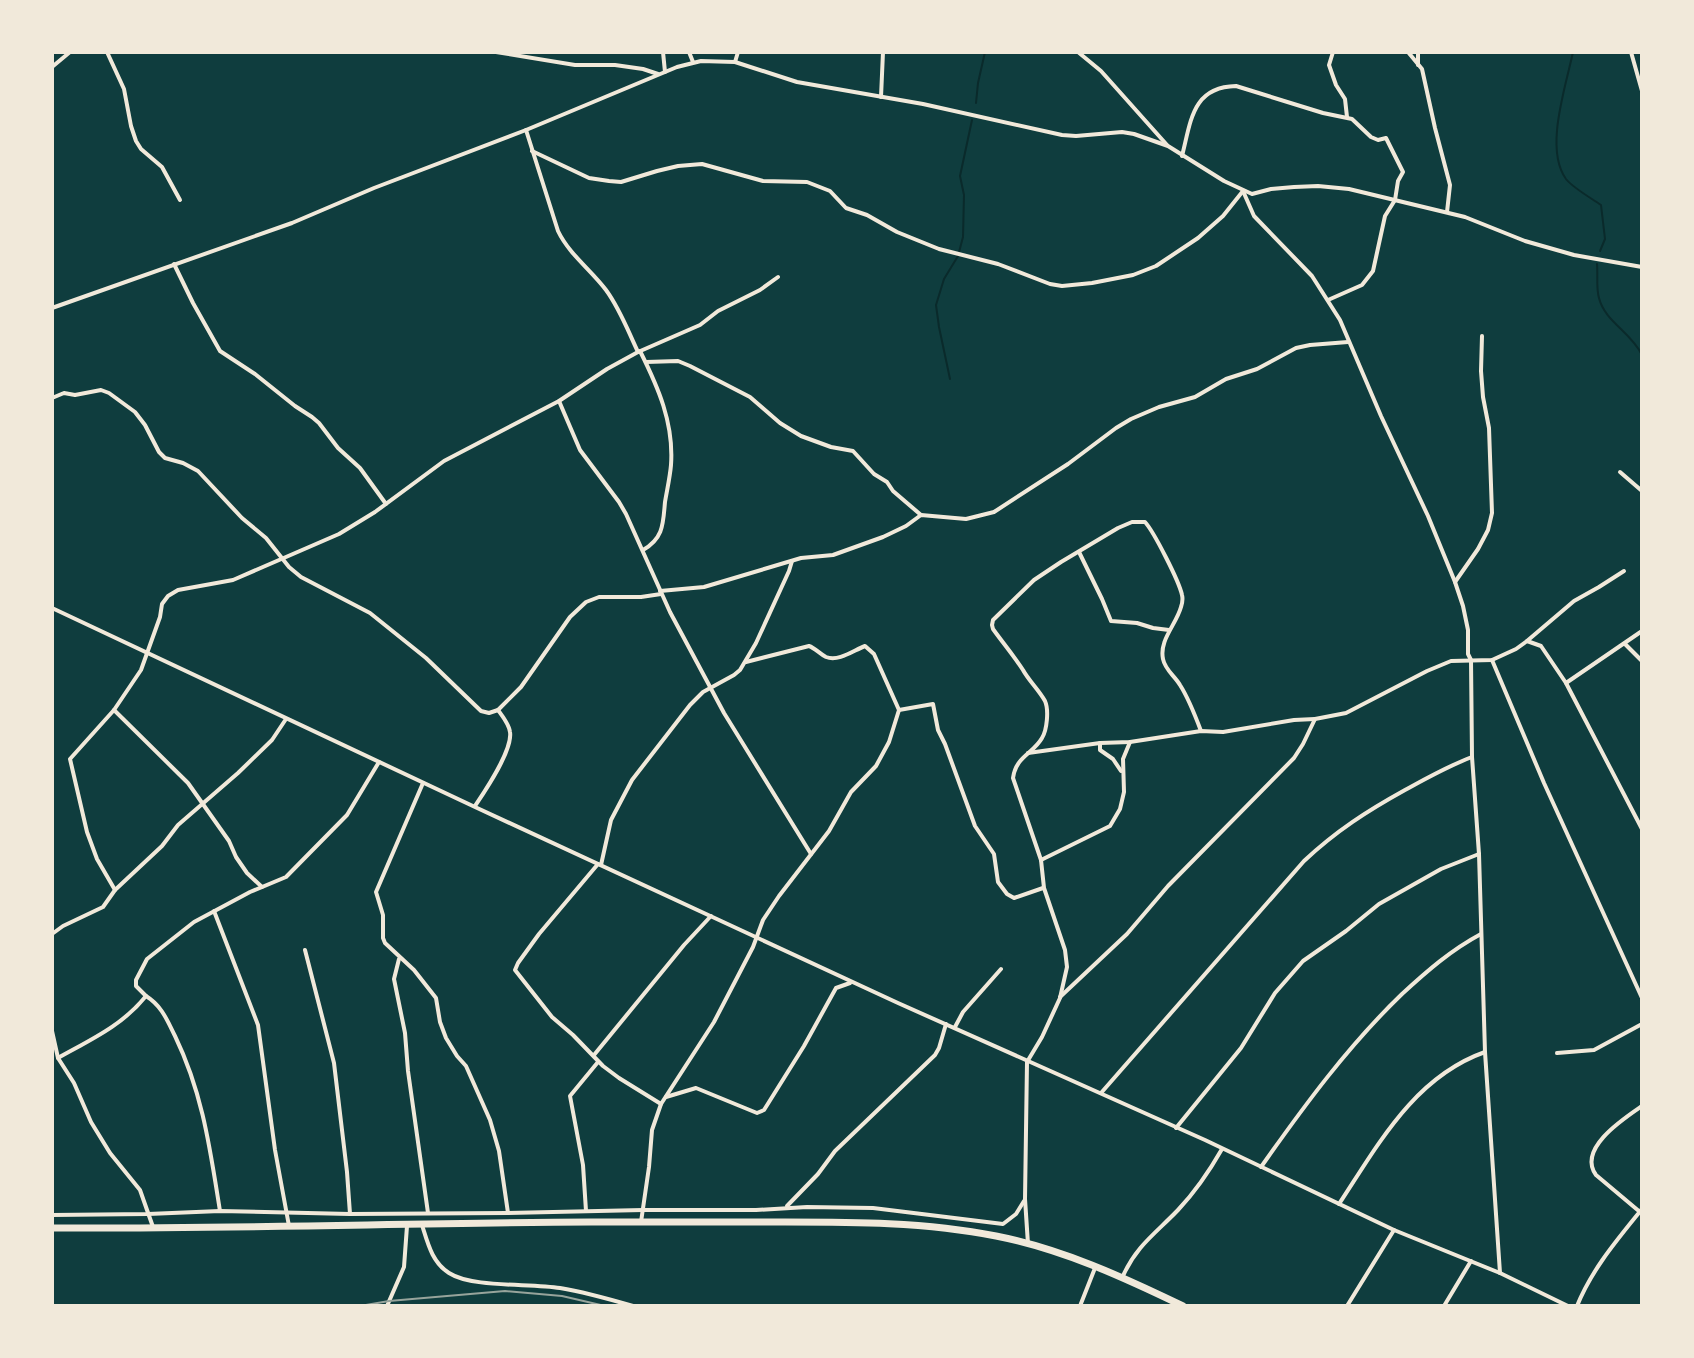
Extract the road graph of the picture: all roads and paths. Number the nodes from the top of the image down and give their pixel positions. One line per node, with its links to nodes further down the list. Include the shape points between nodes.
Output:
1 (70, 52): 17 (street)
2 (107, 52): 28 (street, via 124,89 136,141 162,167)
3 (384, 52): 4 (street)
4 (460, 52): 19 (street, via 615,65)
5 (663, 52): 18 (street)
6 (689, 52): 14 (street)
7 (738, 52): 15 (street)
8 (883, 52): 21 (street)
9 (1078, 52): 24 (street)
10 (1333, 52): 22 (street, via 1329,65)
11 (1408, 52): 16 (street)
12 (1418, 52): 16 (street)
13 (1631, 52): 20 (street)
14 (693, 62): 15 (street); 18 (street)
15 (735, 62): 21 (street, via 797,82)
16 (1418, 65): 30 (street, via 1450,185)
17 (52, 67)
18 (665, 72): 19 (street)
19 (658, 74): 23 (street)
20 (1642, 91)
21 (881, 97): 24 (street, via 1062,135 1122,132)
22 (1347, 117): 26 (street, via 1236,86 1219,88 1197,105); 29 (street, via 1371,137 1386,138 1403,172)
23 (526, 130): 25 (street); 31 (street)
24 (1168, 146): 26 (street)
25 (532, 151): 27 (street, via 589,178 609,181 702,164 763,181 807,182 897,232 1062,286 1133,275 1156,266 1207,230); 38 (street, via 558,231 620,311)
26 (1182, 156): 27 (street)
27 (1243, 191): 29 (street, via 1318,186); 34 (street, via 1254,216)
28 (180, 200)
29 (1395, 200): 30 (street); 34 (street, via 1385,216 1369,278)
30 (1447, 212): 32 (street, via 1525,241)
31 (174, 264): 35 (street); 44 (street, via 220,351 319,423)
32 (1642, 267)
33 (778, 277): 38 (street, via 700,325)
34 (1328, 300): 37 (street)
35 (52, 308)
36 (1482, 336): 51 (street, via 1492,513 1478,549)
37 (1348, 342): 45 (street, via 1296,348 1195,397 1131,419 994,512 966,519); 51 (street)
38 (639, 352): 39 (street); 41 (street)
39 (646, 362): 45 (street, via 690,366 750,397 801,436 853,451); 46 (street, via 662,398 671,449 661,531)
40 (52, 398): 48 (street, via 109,393 135,412 165,458 198,471)
41 (559, 401): 44 (street, via 444,461); 46 (street, via 580,450 619,502)
42 (1620, 472): 43 (street)
43 (1642, 491)
44 (386, 504): 48 (street, via 339,534)
45 (921, 515): 49 (street, via 883,537 833,555)
46 (643, 550): 52 (street)
47 (1079, 552): 54 (street, via 1111,621); 54 (street, via 1118,528 1145,522 1183,597); 73 (street, via 1034,580 992,625 1046,703 1044,734 1036,748)
48 (281, 558): 58 (street, via 233,580 168,596); 66 (street, via 301,577 370,613 481,711)
49 (792, 561): 52 (street, via 719,584); 62 (street)
50 (1624, 571): 56 (street, via 1574,601)
51 (1455, 582): 59 (street)
52 (661, 592): 64 (street); 66 (street, via 586,602)
53 (52, 608): 58 (street)
54 (1169, 630): 70 (street, via 1161,656)
55 (1642, 631): 57 (street)
56 (1527, 641): 60 (street); 63 (street, via 1541,646)
57 (1625, 644): 61 (street); 63 (street)
58 (148, 654): 65 (street); 68 (street)
59 (1471, 660): 60 (street); 69 (street, via 1451,661 1346,713); 74 (street)
60 (1492, 660): 99 (street)
61 (1642, 661)
62 (746, 662): 64 (street); 67 (street, via 809,646 833,658 865,646 874,654)
63 (1566, 683): 80 (street)
64 (710, 688): 81 (street); 84 (street, via 690,705 632,780 611,820)
65 (114, 710): 78 (street, via 188,783); 87 (street, via 70,764 87,832)
66 (498, 710): 79 (street, via 510,739)
67 (899, 710): 81 (street, via 876,766 851,792); 86 (street, via 933,704 938,730 975,826 994,854 1003,889 1019,898)
68 (286, 719): 75 (street); 78 (street, via 272,740)
69 (1315, 719): 70 (street); 98 (street, via 1294,758)
70 (1201, 731): 71 (street)
71 (1130, 742): 72 (street); 76 (street)
72 (1100, 743): 73 (street); 76 (street, via 1100,750)
73 (1025, 753): 83 (street, via 1013,778)
74 (1472, 757): 82 (street); 111 (street, via 1330,836)
75 (379, 762): 77 (street); 85 (street, via 347,815 286,877)
76 (1123, 773): 83 (street, via 1120,809 1110,826)
77 (423, 783): 79 (street); 94 (street, via 376,892 383,938)
78 (202, 804): 85 (street); 87 (street)
79 (475, 807): 84 (street)
80 (1642, 829)
81 (811, 854): 92 (street)
82 (1479, 854): 91 (street); 115 (street, via 1379,904 1303,961)
83 (1041, 860): 86 (street)
84 (599, 865): 89 (street); 107 (street, via 515,967 552,1017)
85 (262, 887): 88 (street)
86 (1044, 888): 98 (street, via 1066,959)
87 (115, 890): 90 (street, via 98,910)
88 (214, 911): 97 (street, via 147,959 136,980); 125 (street, via 258,1025)
89 (711, 916): 92 (street); 107 (street)
90 (52, 934)
91 (1481, 934): 105 (street); 117 (street, via 1441,959 1384,1012 1322,1083)
92 (756, 937): 96 (street); 112 (street, via 714,1022)
93 (305, 950): 129 (street, via 334,1063)
94 (400, 958): 126 (street, via 394,979); 127 (street, via 436,998 446,1038 466,1066 490,1120)
95 (1001, 969): 102 (street)
96 (853, 982): 100 (street); 112 (street, via 836,988 764,1110 757,1113 696,1088)
97 (146, 996): 108 (street, via 120,1023); 123 (street, via 162,1009 200,1100)
98 (1060, 998): 110 (street)
99 (1642, 998)
100 (946, 1024): 102 (street); 120 (street, via 935,1055 835,1151)
101 (1642, 1024): 106 (street, via 1594,1050)
102 (955, 1027): 110 (street)
103 (52, 1031): 104 (street)
104 (53, 1042): 108 (street)
105 (1485, 1052): 119 (street, via 1439,1076 1414,1098); 141 (street)
106 (1557, 1053)
107 (593, 1056): 109 (street)
108 (58, 1058): 128 (street, via 103,1143 140,1190)
109 (598, 1061): 113 (street); 124 (street, via 570,1096)
110 (1027, 1062): 111 (street); 118 (street)
111 (1101, 1093): 115 (street)
112 (666, 1097): 113 (street)
113 (661, 1104): 121 (street, via 652,1130)
114 (1642, 1106): 122 (street, via 1603,1137 1591,1163 1596,1175)
115 (1176, 1128): 116 (street)
116 (1222, 1149): 117 (street); 142 (street, via 1178,1210 1136,1252)
117 (1261, 1167): 119 (street)
118 (1025, 1199): 120 (street, via 1003,1224 873,1208); 138 (street)
119 (1339, 1204): 137 (street)
120 (787, 1207): 121 (street)
121 (643, 1210): 124 (street); 131 (street)
122 (1641, 1210): 150 (street, via 1602,1258)
123 (220, 1211): 125 (street); 128 (street)
124 (586, 1211): 127 (street)
125 (287, 1213): 129 (street); 134 (street)
126 (428, 1213): 127 (street); 129 (street)
127 (508, 1213)
128 (148, 1214): 130 (street); 135 (street)
129 (350, 1214)
130 (52, 1215)
131 (641, 1222): 132 (main road); 138 (main road, via 899,1224 967,1231)
132 (421, 1223): 133 (main road); 144 (street, via 433,1258 461,1279 559,1288)
133 (407, 1224): 134 (main road); 143 (street, via 404,1267)
134 (289, 1226): 135 (main road)
135 (153, 1227): 136 (main road)
136 (52, 1228)
137 (1394, 1230): 139 (street); 147 (street)
138 (1028, 1245): 140 (main road)
139 (1471, 1261): 141 (street); 148 (street)
140 (1096, 1266): 142 (main road); 145 (street)
141 (1500, 1273): 149 (street)
142 (1123, 1276): 146 (main road)
143 (387, 1306)
144 (633, 1306)
145 (1080, 1306)
146 (1183, 1306)
147 (1347, 1306)
148 (1444, 1306)
149 (1568, 1306)
150 (1577, 1306)

